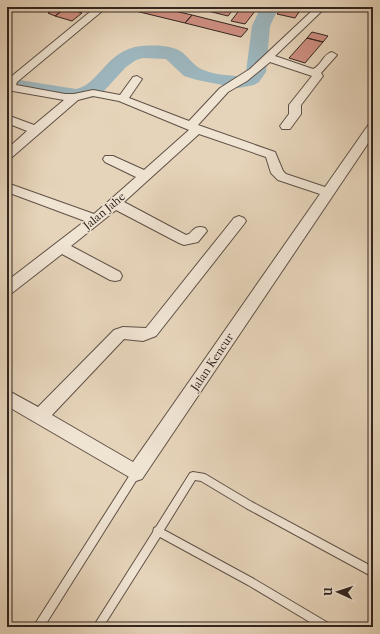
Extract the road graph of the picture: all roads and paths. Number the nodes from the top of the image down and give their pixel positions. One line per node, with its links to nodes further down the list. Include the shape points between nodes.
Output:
1 (102, 7): 7 (street, via 11,84 15,89 51,96)
2 (321, 7): 4 (street, Jalan Jahe)
3 (332, 55): 5 (street)
4 (267, 57): 5 (street); 10 (street, Jalan Jahe, via 243,79 224,90)
5 (316, 73): 11 (street, via 318,76 295,105 295,114)
6 (137, 79): 8 (street)
7 (74, 97): 8 (street, via 96,92); 13 (street)
8 (123, 99): 10 (street)
9 (7, 119): 13 (street)
10 (190, 126): 16 (street, Jalan Jahe); 18 (street, via 266,152 271,155 277,173 282,177)
11 (286, 126)
12 (373, 127): 18 (street, Jalan Kencur)
13 (35, 130): 14 (street)
14 (7, 155)
15 (109, 159): 16 (street)
16 (146, 176): 19 (street, Jalan Jahe)
17 (7, 187): 20 (street)
18 (327, 192): 28 (street, Jalan Kencur)
19 (114, 203): 20 (street, Jalan Jahe); 22 (street, via 184,240 193,239)
20 (96, 220): 23 (street, Jalan Jahe)
21 (239, 221): 27 (street, via 154,329 144,336 119,334)
22 (200, 232)
23 (61, 247): 24 (street); 25 (street, Jalan Jahe)
24 (115, 276)
25 (7, 289)
26 (7, 397): 27 (street)
27 (40, 416): 28 (street)
28 (136, 473): 31 (lane)
29 (157, 531): 30 (lane, via 196,475); 32 (lane); 33 (lane)
30 (373, 572)
31 (38, 627)
32 (98, 627)
33 (327, 627)

